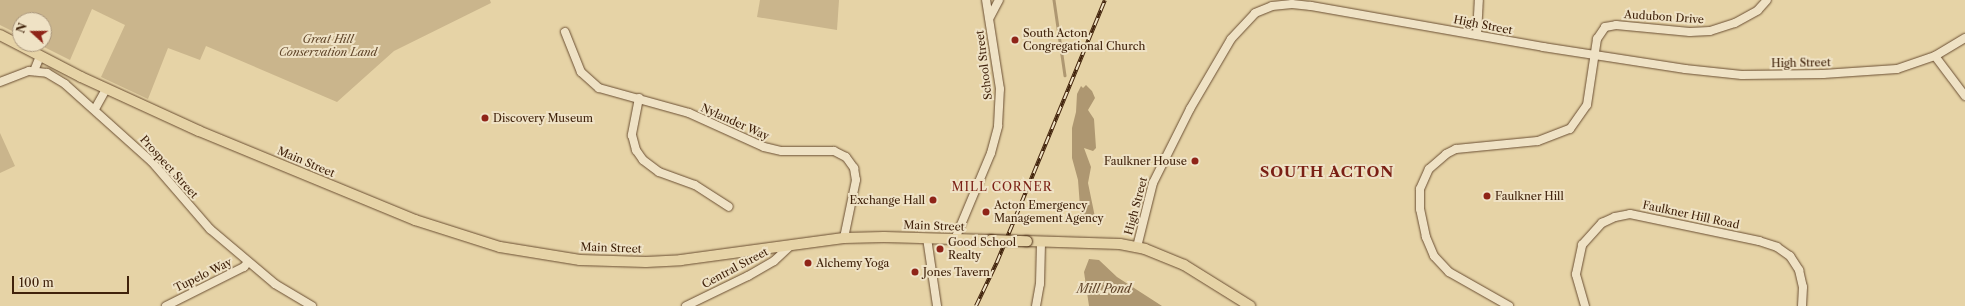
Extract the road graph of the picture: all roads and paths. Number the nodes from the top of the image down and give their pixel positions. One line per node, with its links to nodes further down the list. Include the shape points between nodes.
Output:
1 (986, 0): 6 (street, School Street)
2 (999, 0): 6 (street)
3 (1479, 0): 9 (street)
4 (1767, 0): 11 (street, Audubon Drive, via 1758,10 1735,23 1710,31 1690,32 1609,25 1599,35)
5 (1312, 3): 9 (street, High Street); 26 (street, High Street, via 1264,9 1246,21 1231,38 1158,169)
6 (990, 17): 23 (street, School Street, via 1000,89 998,126 990,157)
7 (565, 32): 18 (street, Nylander Way, via 579,68 587,80 604,89)
8 (0, 35): 12 (main road, Main Street)
9 (1477, 35): 11 (street, High Street)
10 (1965, 38): 13 (street, High Street)
11 (1595, 55): 13 (street, High Street, via 1742,75 1823,74 1897,69); 34 (street, via 1586,105 1570,129 1538,141 1456,149 1437,160 1429,169 1420,189 1421,217 1434,256 1449,272)
12 (40, 56): 14 (street); 16 (main road, Main Street)
13 (1935, 56): 17 (street)
14 (34, 71): 15 (street); 19 (street, Prospect Street, via 47,73 65,84)
15 (0, 82)
16 (106, 89): 19 (street); 25 (main road, Main Street, via 198,131 415,220 500,247 580,260 646,262 681,260)
17 (1965, 96)
18 (639, 98): 20 (street, via 632,135 634,145 643,160 659,172 694,185); 21 (street, Nylander Way, via 689,114 764,147 782,151 834,151 846,157 854,168 856,180)
19 (95, 110): 27 (street, Prospect Street, via 152,162 210,228)
20 (729, 207)
21 (844, 238): 22 (main road, Main Street); 25 (main road, Main Street)
22 (927, 238): 23 (main road, Main Street); 31 (street, via 931,279)
23 (955, 239): 24 (main road, Main Street, bridge)
24 (1041, 242): 26 (main road, Main Street); 32 (street, via 1040,284)
25 (791, 245): 30 (street, Central Street, via 774,261)
26 (1137, 246): 33 (main road, Main Street, via 1184,265)
27 (248, 262): 28 (street, Tupelo Way, via 244,267); 29 (street, Prospect Street, via 296,299)
28 (166, 306)
29 (312, 306)
30 (686, 306)
31 (937, 306)
32 (1036, 306)
33 (1250, 306)
34 (1509, 306)
35 (1585, 306): 36 (street, Faulkner Hill Road, via 1576,274 1577,259 1582,245 1602,223 1630,214 1759,241 1776,248 1790,256 1799,270 1803,287)
36 (1802, 306)

